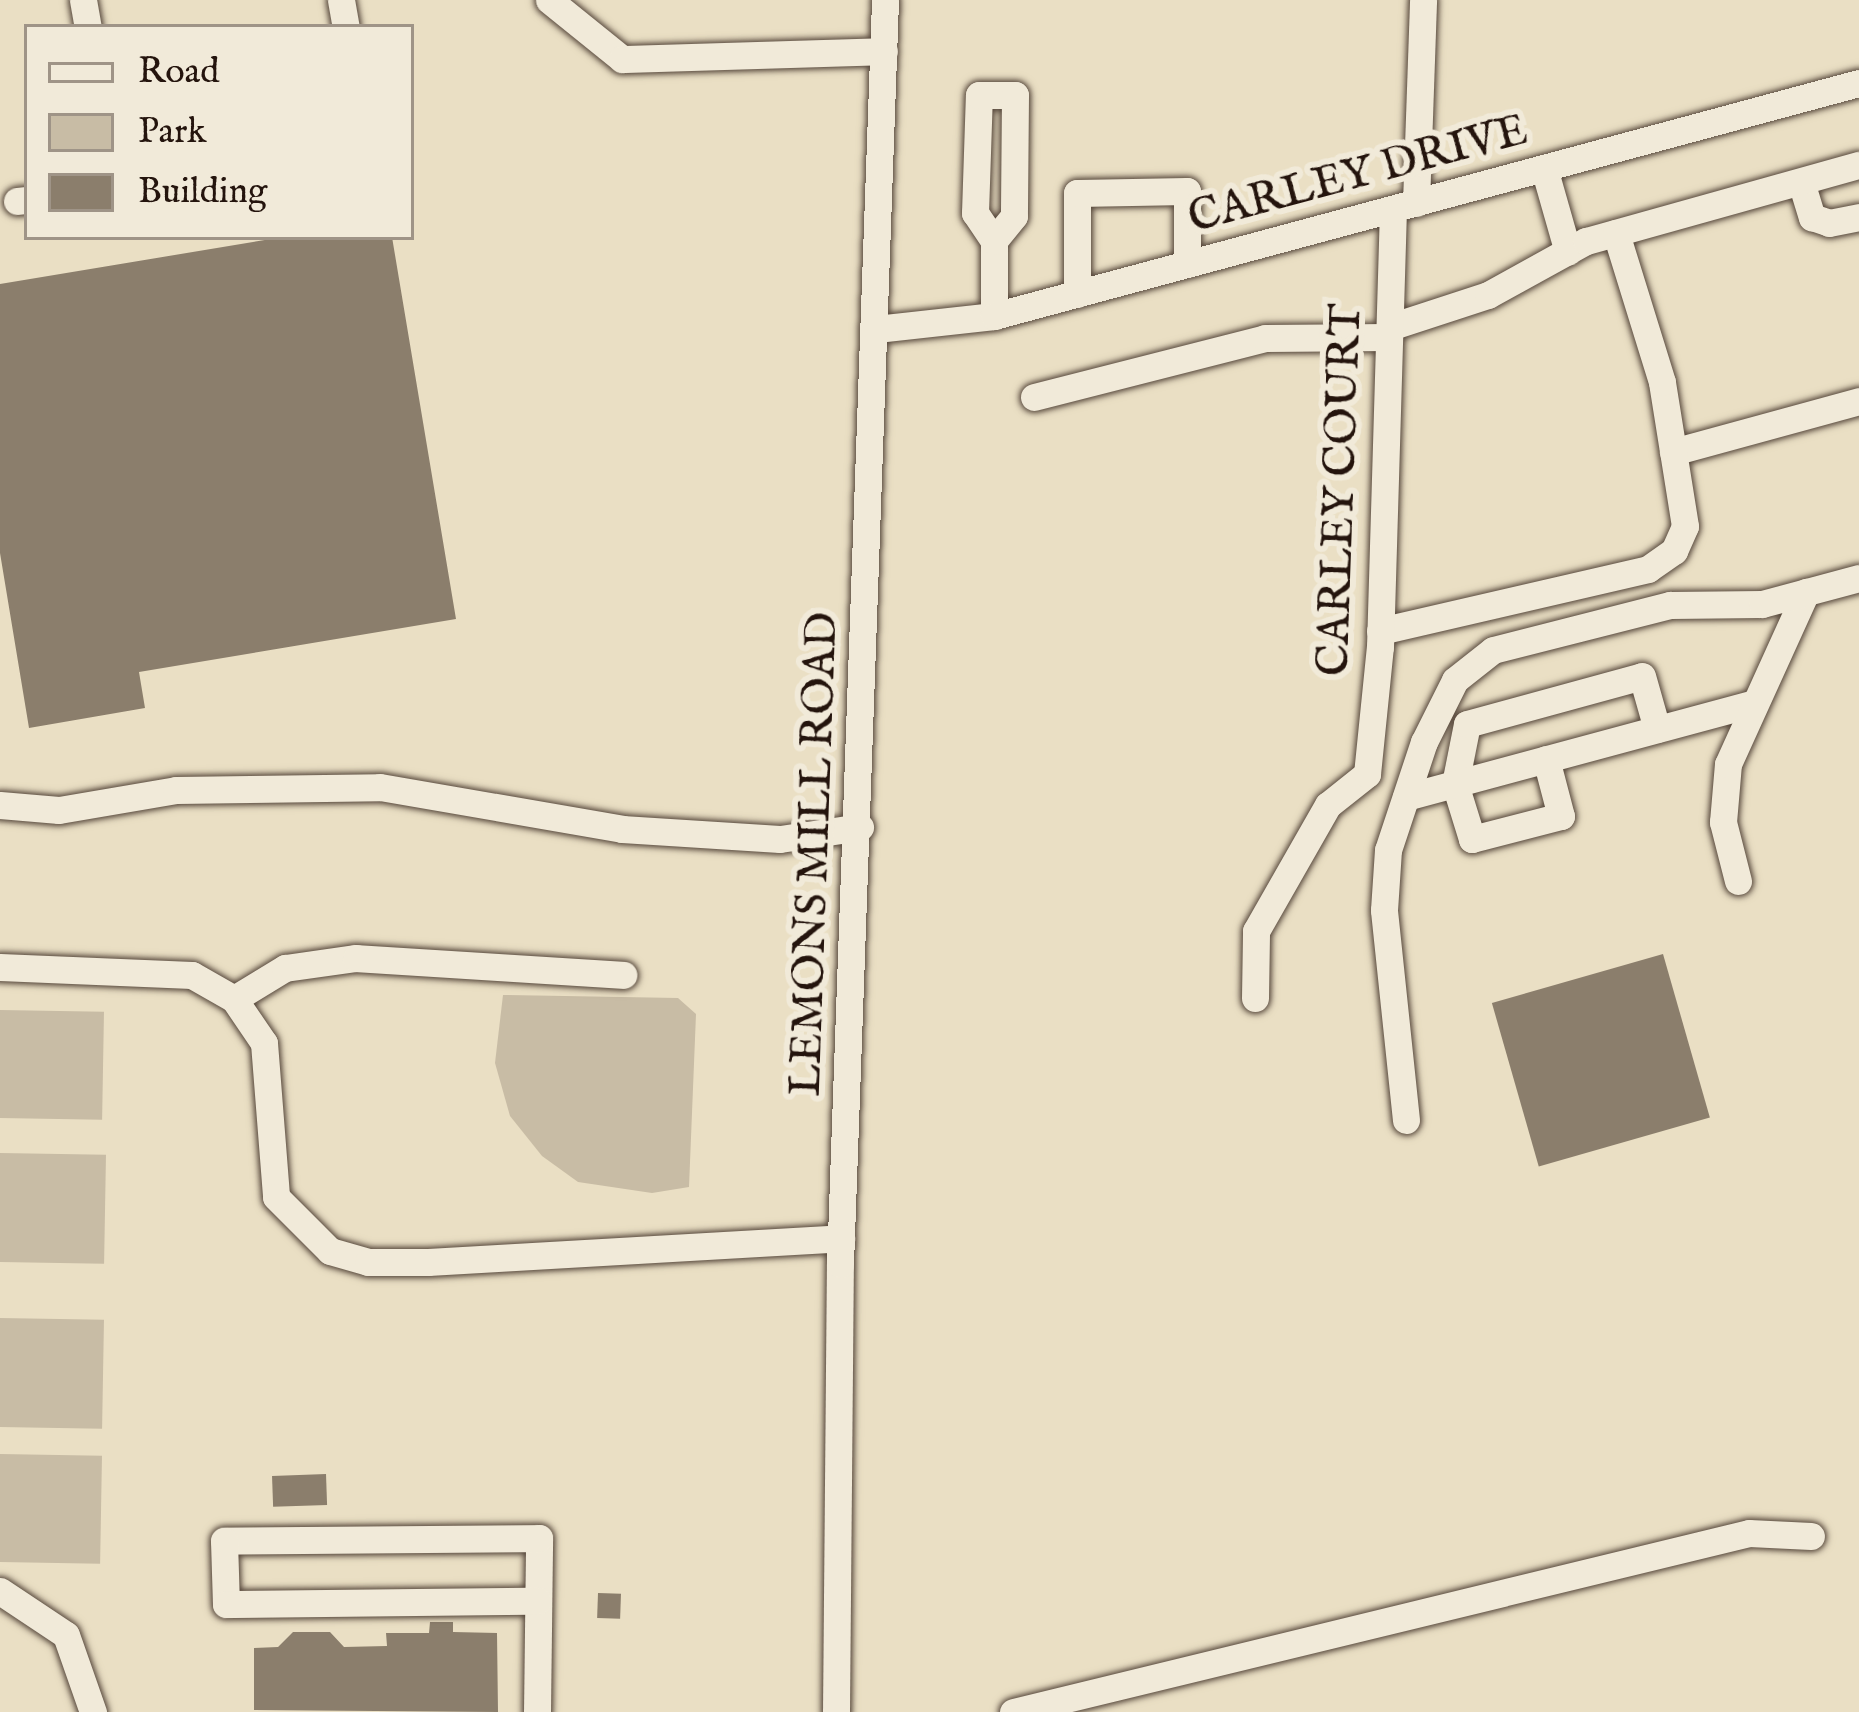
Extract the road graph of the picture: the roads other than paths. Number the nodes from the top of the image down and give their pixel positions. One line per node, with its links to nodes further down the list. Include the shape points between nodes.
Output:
1 (885, 0): 4 (street, LEMONS MILL ROAD)
2 (1423, 0): 9 (street, CARLEY COURT)
3 (557, 3): 4 (street, via 622,59)
4 (884, 51): 17 (street, LEMONS MILL ROAD)
5 (1859, 82): 7 (street, CARLEY DRIVE)
6 (1859, 165): 8 (street)
7 (1544, 168): 9 (street, CARLEY DRIVE); 13 (street)
8 (1802, 185): 10 (street, via 1812,217); 11 (street)
9 (1404, 206): 14 (street, CARLEY DRIVE); 18 (street, CARLEY COURT)
10 (1859, 217)
11 (1616, 233): 13 (street); 21 (street, via 1661,382)
12 (994, 241): 12 (street, via 975,213 979,95 1015,94 1014,216); 16 (street)
13 (1568, 252): 18 (street, via 1488,296)
14 (1186, 264): 15 (street, CARLEY DRIVE); 15 (street, via 1187,191 1077,193)
15 (1077, 294): 16 (street, CARLEY DRIVE)
16 (994, 316): 17 (street, CARLEY DRIVE)
17 (876, 328): 31 (street, LEMONS MILL ROAD)
18 (1389, 332): 19 (street, via 1265,338); 24 (street, CARLEY COURT)
19 (1034, 397)
20 (1859, 401): 21 (street)
21 (1673, 452): 24 (street, via 1685,526 1674,551 1648,569)
22 (1859, 578): 23 (street)
23 (1806, 592): 25 (street); 29 (street, via 1762,604 1670,605 1493,650 1455,680)
24 (1381, 631): 35 (street, CARLEY COURT, via 1367,774 1328,805 1256,931)
25 (1755, 703): 26 (street); 32 (street, via 1728,764 1724,822)
26 (1657, 729): 27 (street); 28 (street, via 1642,676 1467,724)
27 (1546, 759): 28 (street); 28 (street, via 1561,816 1472,839)
28 (1455, 784): 29 (street)
29 (1406, 797): 37 (street, via 1388,850 1384,910)
30 (0, 805): 31 (street, via 59,810 176,790 380,787 622,829 780,839)
31 (860, 827): 38 (street, LEMONS MILL ROAD)
32 (1738, 881)
33 (0, 968): 36 (street, via 192,975)
34 (623, 975): 36 (street, via 356,958 285,968)
35 (1255, 998)
36 (234, 999): 38 (street, via 264,1043 276,1197 330,1251 368,1262 428,1262)
37 (1406, 1120)
38 (841, 1238): 44 (street, LEMONS MILL ROAD)
39 (1811, 1536): 45 (street, via 1749,1533)
40 (0, 1591): 42 (street, via 66,1635)
41 (538, 1601): 41 (street, via 539,1538 224,1541 226,1604); 43 (street)
42 (93, 1712)
43 (537, 1712)
44 (836, 1712)
45 (1013, 1712)

